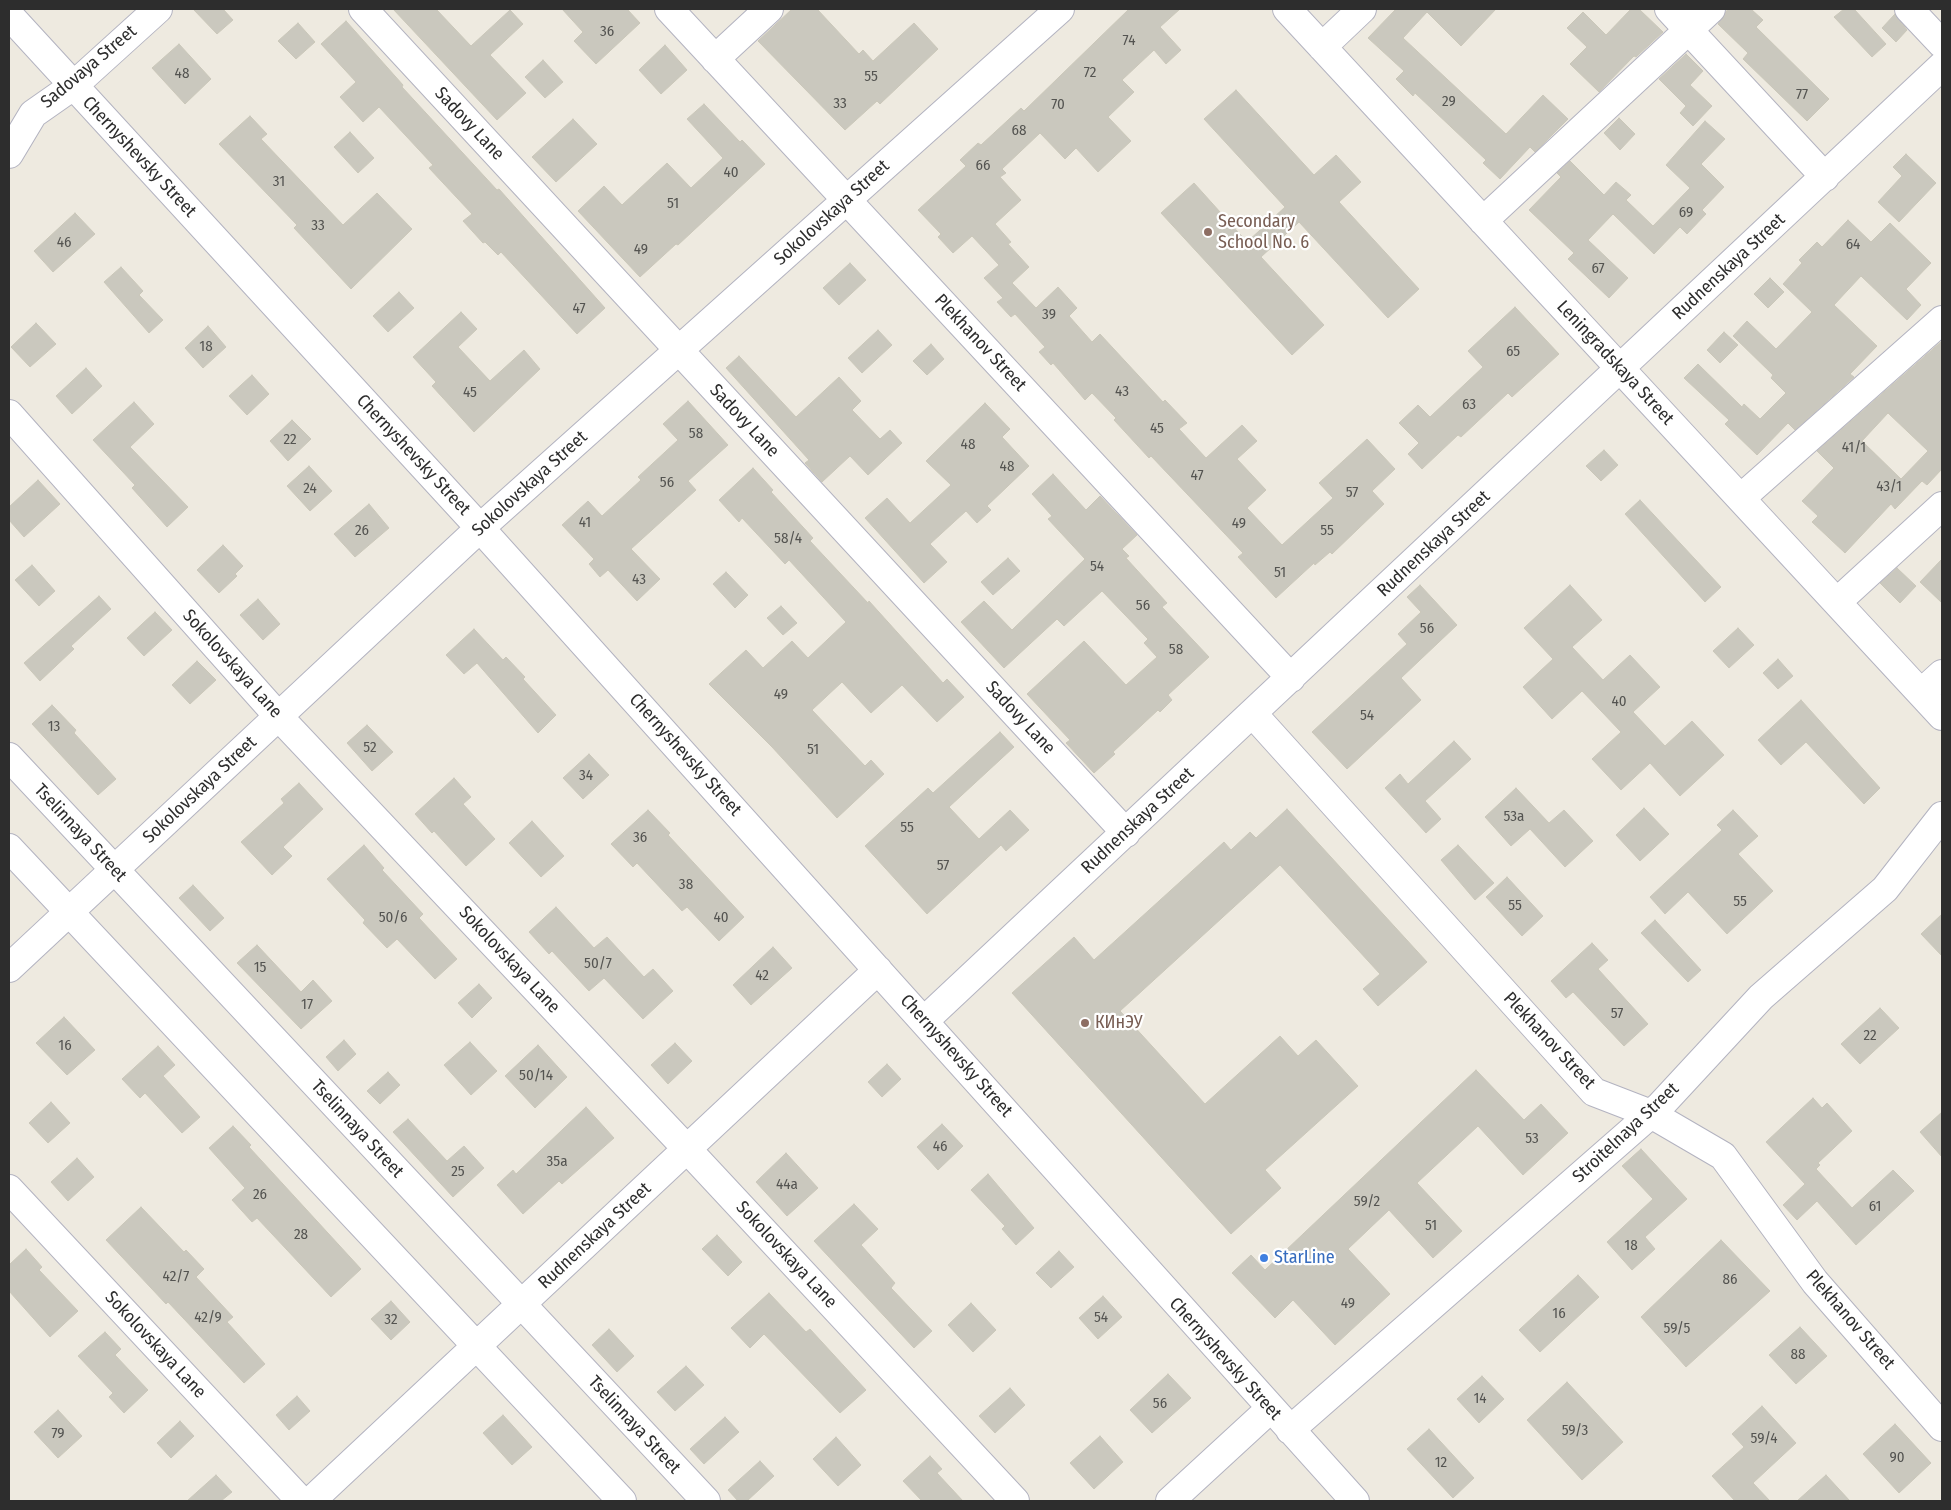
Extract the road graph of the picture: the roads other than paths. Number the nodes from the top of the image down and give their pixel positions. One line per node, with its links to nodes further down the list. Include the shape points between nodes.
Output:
1 (158, 9): 17 (street, Sadovaya Street)
2 (363, 9): 24 (street, Sadovy Lane)
3 (669, 9): 15 (street, Plekhanov Street)
4 (769, 9): 15 (street)
5 (1060, 9): 21 (street, Sokolovskaya Street)
6 (1287, 9): 14 (street, Leningradskaya Street)
7 (1362, 9): 14 (street)
8 (1669, 9): 12 (street)
9 (1711, 9): 12 (street)
10 (1908, 9): 13 (street)
11 (9, 15): 17 (street, Chernyshevsky Street)
12 (1689, 30): 20 (street); 22 (street)
13 (1942, 44)
14 (1322, 46): 22 (street, Leningradskaya Street)
15 (716, 58): 21 (street, Plekhanov Street)
16 (1942, 66): 20 (street, Rudnenskaya Street)
17 (73, 86): 18 (street, Sadovaya Street); 29 (street, Chernyshevsky Street)
18 (21, 116): 19 (street, Sadovaya Street)
19 (9, 154)
20 (1824, 177): 25 (street, Rudnenskaya Street)
21 (847, 200): 24 (street, Sokolovskaya Street); 32 (street, Plekhanov Street)
22 (1482, 221): 25 (street, Leningradskaya Street)
23 (1942, 320): 27 (street)
24 (679, 350): 29 (street, Sokolovskaya Street); 39 (street, Sadovy Lane)
25 (1620, 369): 27 (street, Leningradskaya Street); 32 (street, Rudnenskaya Street)
26 (9, 414): 36 (street, Sokolovskaya Lane)
27 (1741, 498): 30 (street, Leningradskaya Street)
28 (1942, 506): 30 (street)
29 (480, 528): 36 (street, Sokolovskaya Street); 44 (street, Chernyshevsky Street)
30 (1837, 602): 33 (street, Leningradskaya Street)
31 (1942, 674): 33 (street)
32 (1291, 678): 34 (street, Rudnenskaya Street)
33 (1921, 694): 35 (street, Leningradskaya Street)
34 (1253, 714): 39 (street, Rudnenskaya Street); 46 (street, Plekhanov Street, via 1594,1092)
35 (1942, 716)
36 (279, 717): 41 (street, Sokolovskaya Street); 47 (street, Sokolovskaya Lane)
37 (9, 757): 41 (street, Tselinnaya Street)
38 (1942, 816): 46 (street, Stroitelnaya Street, via 1885,889 1761,997)
39 (1126, 833): 45 (street, Rudnenskaya Street)
40 (9, 848): 42 (street)
41 (114, 870): 42 (street, Sokolovskaya Street); 49 (street, Tselinnaya Street)
42 (69, 912): 43 (street, Sokolovskaya Street); 50 (street)
43 (9, 968)
44 (878, 970): 45 (street, Chernyshevsky Street); 47 (street, Rudnenskaya Street)
45 (924, 1021): 51 (street, Chernyshevsky Street)
46 (1651, 1114): 52 (street, Plekhanov Street, via 1723,1156 1815,1282); 53 (street, Stroitelnaya Street)
47 (687, 1149): 49 (street, Rudnenskaya Street); 58 (street, Sokolovskaya Lane)
48 (9, 1189): 54 (street, Sokolovskaya Lane)
49 (521, 1304): 50 (street, Rudnenskaya Street); 57 (street, Tselinnaya Street)
50 (477, 1346): 55 (street, Rudnenskaya Street); 56 (street)
51 (1270, 1409): 53 (street, Chernyshevsky Street); 59 (street)
52 (1942, 1427)
53 (1290, 1430): 60 (street, Chernyshevsky Street)
54 (301, 1501)
55 (311, 1501)
56 (622, 1501)
57 (706, 1501)
58 (1014, 1501)
59 (1170, 1501)
60 (1355, 1501)

